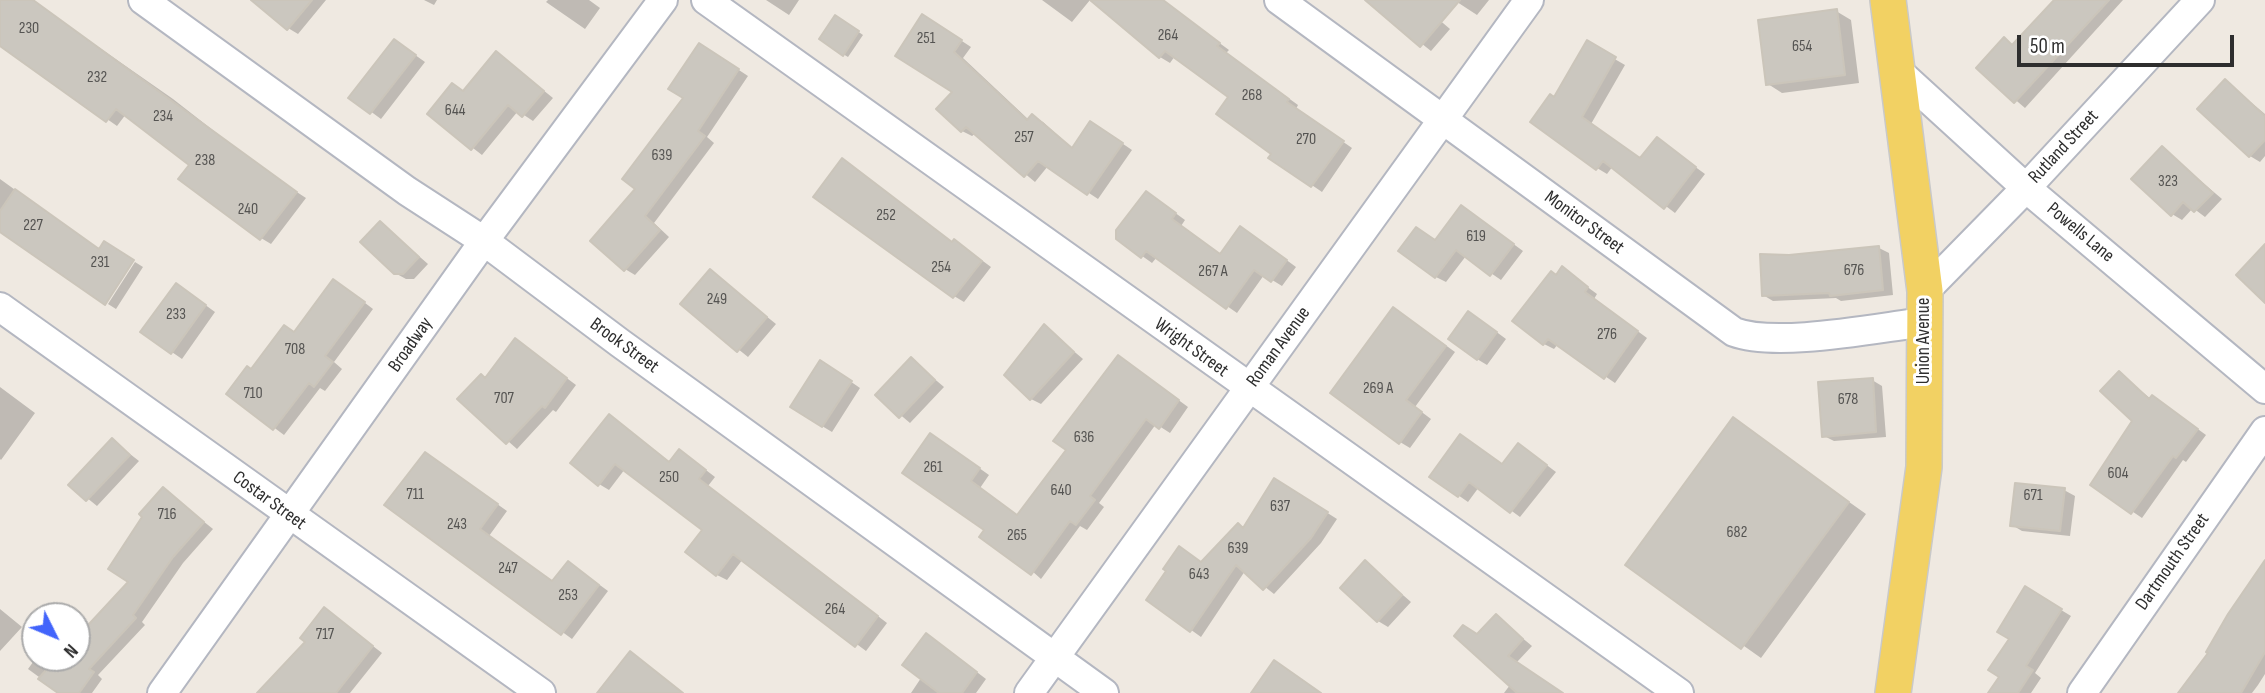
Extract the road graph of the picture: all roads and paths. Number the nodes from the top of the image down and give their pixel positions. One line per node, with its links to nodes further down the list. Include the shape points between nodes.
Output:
1 (143, 0): 11 (street, Brook Street, via 407,191)
2 (663, 0): 11 (street, Broadway)
3 (706, 0): 14 (street, Wright Street)
4 (1279, 0): 9 (street, Monitor Street)
5 (1529, 0): 9 (street, Roman Avenue)
6 (1888, 0): 8 (main road, Union Avenue)
7 (2200, 0): 10 (street, Rutland Street)
8 (1900, 73): 10 (street, Powells Lane); 13 (main road, Union Avenue)
9 (1442, 120): 13 (street, Monitor Street, via 1734,332 1752,339 1777,339); 14 (street, Roman Avenue)
10 (2026, 188): 13 (street, Rutland Street); 15 (street, Powells Lane)
11 (484, 241): 17 (street, Broadway); 18 (street, Brook Street)
12 (0, 307): 17 (street, Costar Street)
13 (1925, 307): 19 (main road, Union Avenue, via 1924,467)
14 (1248, 389): 18 (street, Roman Avenue); 24 (street, Wright Street)
15 (2265, 389)
16 (2265, 432): 25 (street, Dartmouth Street)
17 (289, 516): 20 (street, Broadway); 21 (street, Costar Street)
18 (1054, 657): 22 (street, Roman Avenue); 23 (street, Brook Street)
19 (1891, 689)
20 (162, 693)
21 (541, 693)
22 (1029, 693)
23 (1104, 693)
24 (1679, 693)
25 (2082, 693)

